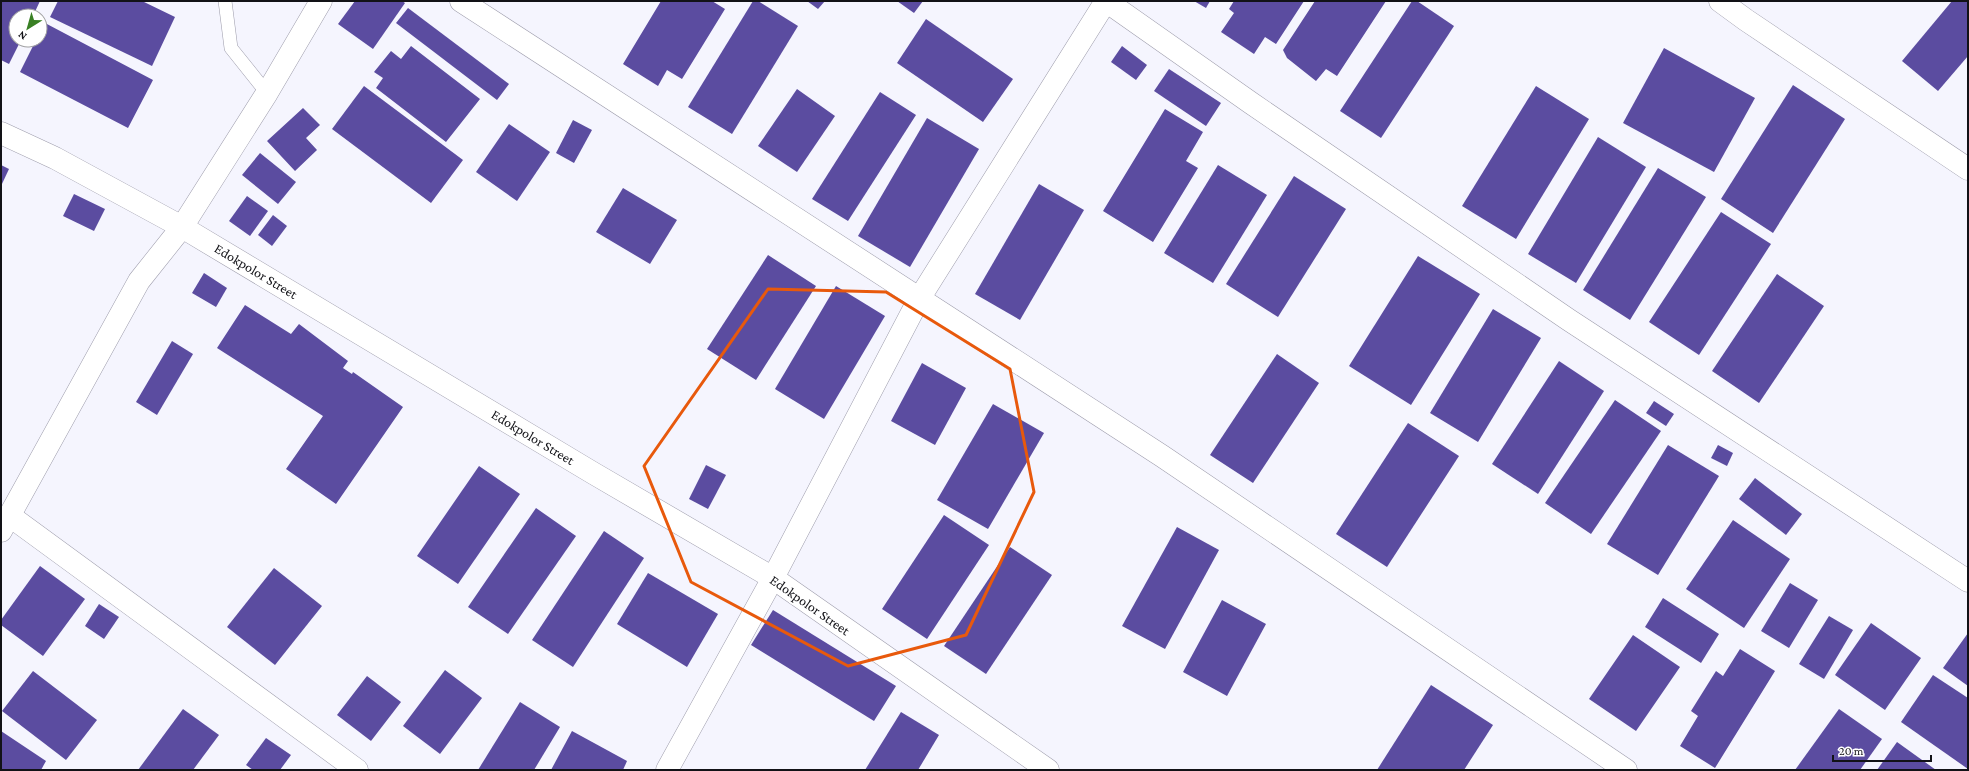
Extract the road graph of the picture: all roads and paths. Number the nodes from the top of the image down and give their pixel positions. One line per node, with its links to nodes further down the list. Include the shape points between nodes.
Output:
1 (225, 1): 6 (lane, via 231,48)
2 (321, 1): 6 (street)
3 (462, 1): 10 (street)
4 (1106, 1): 10 (street); 13 (street, via 1569,320)
5 (1720, 1): 8 (street)
6 (267, 93): 9 (street)
7 (1, 133): 9 (street, Edokpolor Street, via 55,158)
8 (1968, 169)
9 (182, 227): 11 (street, via 139,281); 12 (street, Edokpolor Street)
10 (919, 298): 12 (street); 17 (street, via 1168,461)
11 (5, 523): 14 (street)
12 (773, 578): 15 (street); 16 (street, Edokpolor Street)
13 (1968, 581)
14 (357, 770)
15 (667, 770)
16 (1048, 770)
17 (1626, 770)

